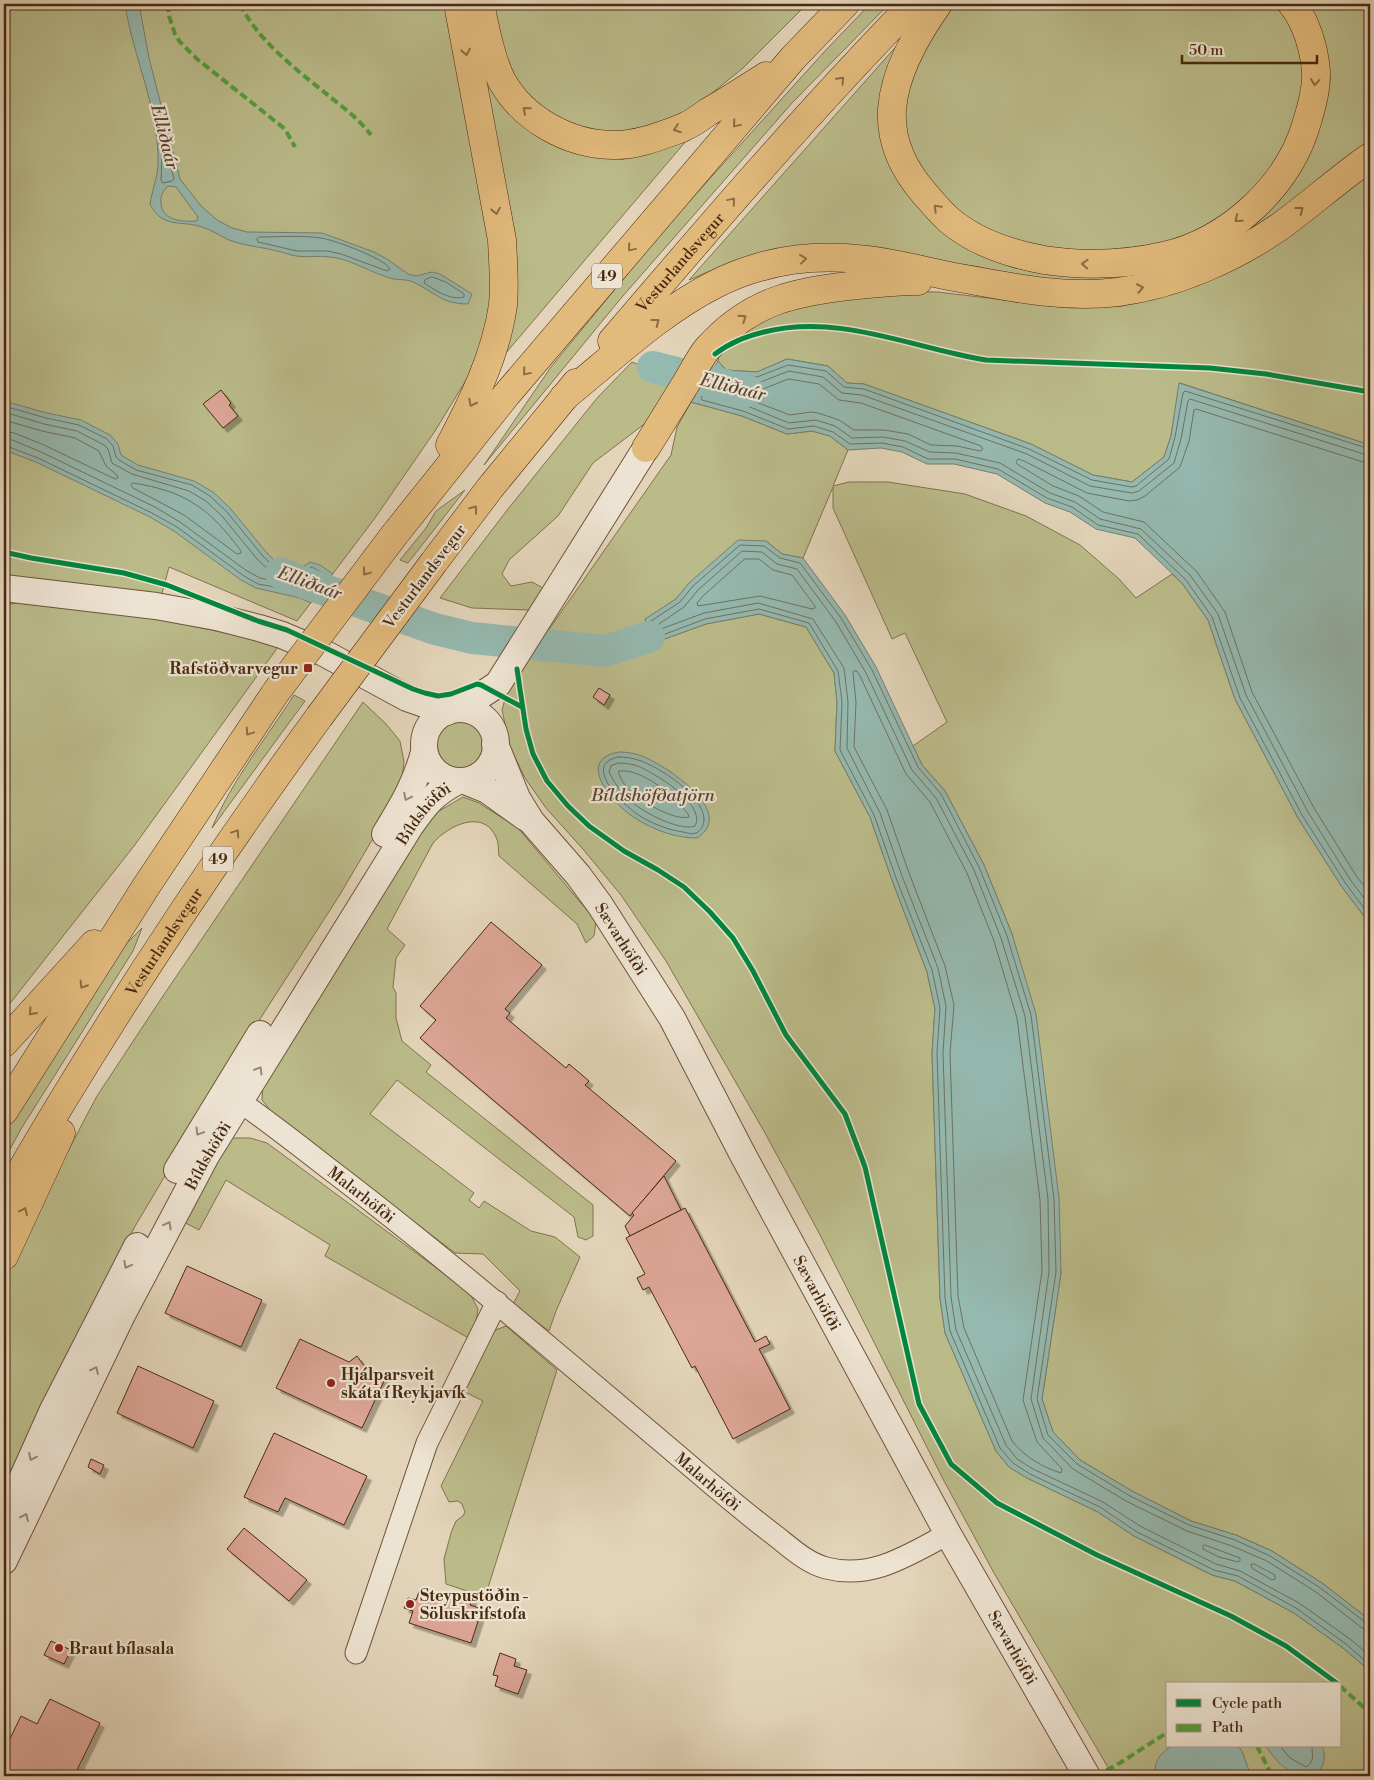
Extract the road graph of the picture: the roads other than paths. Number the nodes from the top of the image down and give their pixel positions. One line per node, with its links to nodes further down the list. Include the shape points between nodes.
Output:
1 (458, 4): 12 (highway, one-way to 12, via 502,240 505,276 502,306 480,386)
2 (480, 4): 7 (highway, one-way to 2, via 684,127 643,141 613,146 583,142 538,120 520,105 502,80 487,38)
3 (845, 4): 7 (highway, 49)
4 (914, 4): 10 (highway, Vesturlandsvegur / 49, one-way to 4, via 762,165)
5 (938, 4): 6 (highway, one-way to 5, via 1300,14 1310,41 1316,71 1313,101 1304,135 1287,169 1261,200 1232,224 1201,243 1165,256 1096,264 1066,263 1002,249 950,220 913,181 894,139 892,110 896,86 907,56)
6 (1292, 4)
7 (792, 58): 12 (highway, 49, one-way to 12)
8 (1370, 157): 9 (highway, one-way to 8, via 1070,294 1117,292 1184,276 1252,245)
9 (987, 283): 10 (highway, one-way to 9, via 683,302 738,273 769,264 804,258 859,259); 11 (highway, one-way to 9, via 706,350 744,316 767,304 816,289 902,281)
10 (564, 398): 22 (highway, Vesturlandsvegur / 49, one-way to 10, bridge, via 245,819 319,717 490,488)
11 (646, 448): 14 (street, Bíldshöfði)
12 (426, 493): 21 (highway, 49, one-way to 21, bridge, via 276,692)
13 (4, 588): 15 (street, via 156,606 259,628 322,652)
14 (502, 677): 16 (street, Bíldshöfði); 17 (street, Bíldshöfði)
15 (382, 685): 16 (street, via 407,698); 18 (street, via 414,723)
16 (454, 711): 17 (street, via 481,716 489,724); 18 (street, Bíldshöfði, via 438,716 431,724)
17 (494, 739): 19 (street, Bíldshöfði, via 494,754 484,772); 20 (street, Sævarhöfði, via 517,798)
18 (424, 747): 19 (street, Bíldshöfði, via 427,761 440,775); 24 (street, Bíldshöfði, one-way to 24, via 418,774 406,800)
19 (462, 781): 20 (street, Sævarhöfði, via 488,790); 24 (street, Bíldshöfði, one-way to 19, via 410,825 436,794)
20 (531, 821): 30 (street, Sævarhöfði, via 600,905 672,1018)
21 (147, 885): 23 (highway, one-way to 23); 25 (highway, 49, one-way to 25)
22 (122, 1005): 26 (highway, Vesturlandsvegur / 49); 27 (highway, one-way to 22)
23 (4, 1043)
24 (232, 1096): 28 (street, Malarhöfði, via 356,1189); 29 (street, Bíldshöfði, one-way to 29, via 174,1176 52,1412); 31 (street, Bíldshöfði, one-way to 24, via 122,1314 206,1156)
25 (4, 1111)
26 (4, 1200)
27 (4, 1256)
28 (497, 1302): 30 (street, Malarhöfði, via 750,1516 802,1556 823,1567 861,1572 884,1566); 32 (street, via 427,1443)
29 (4, 1519)
30 (948, 1534): 33 (street, Sævarhöfði)
31 (4, 1561)
32 (356, 1653)
33 (1088, 1776)

